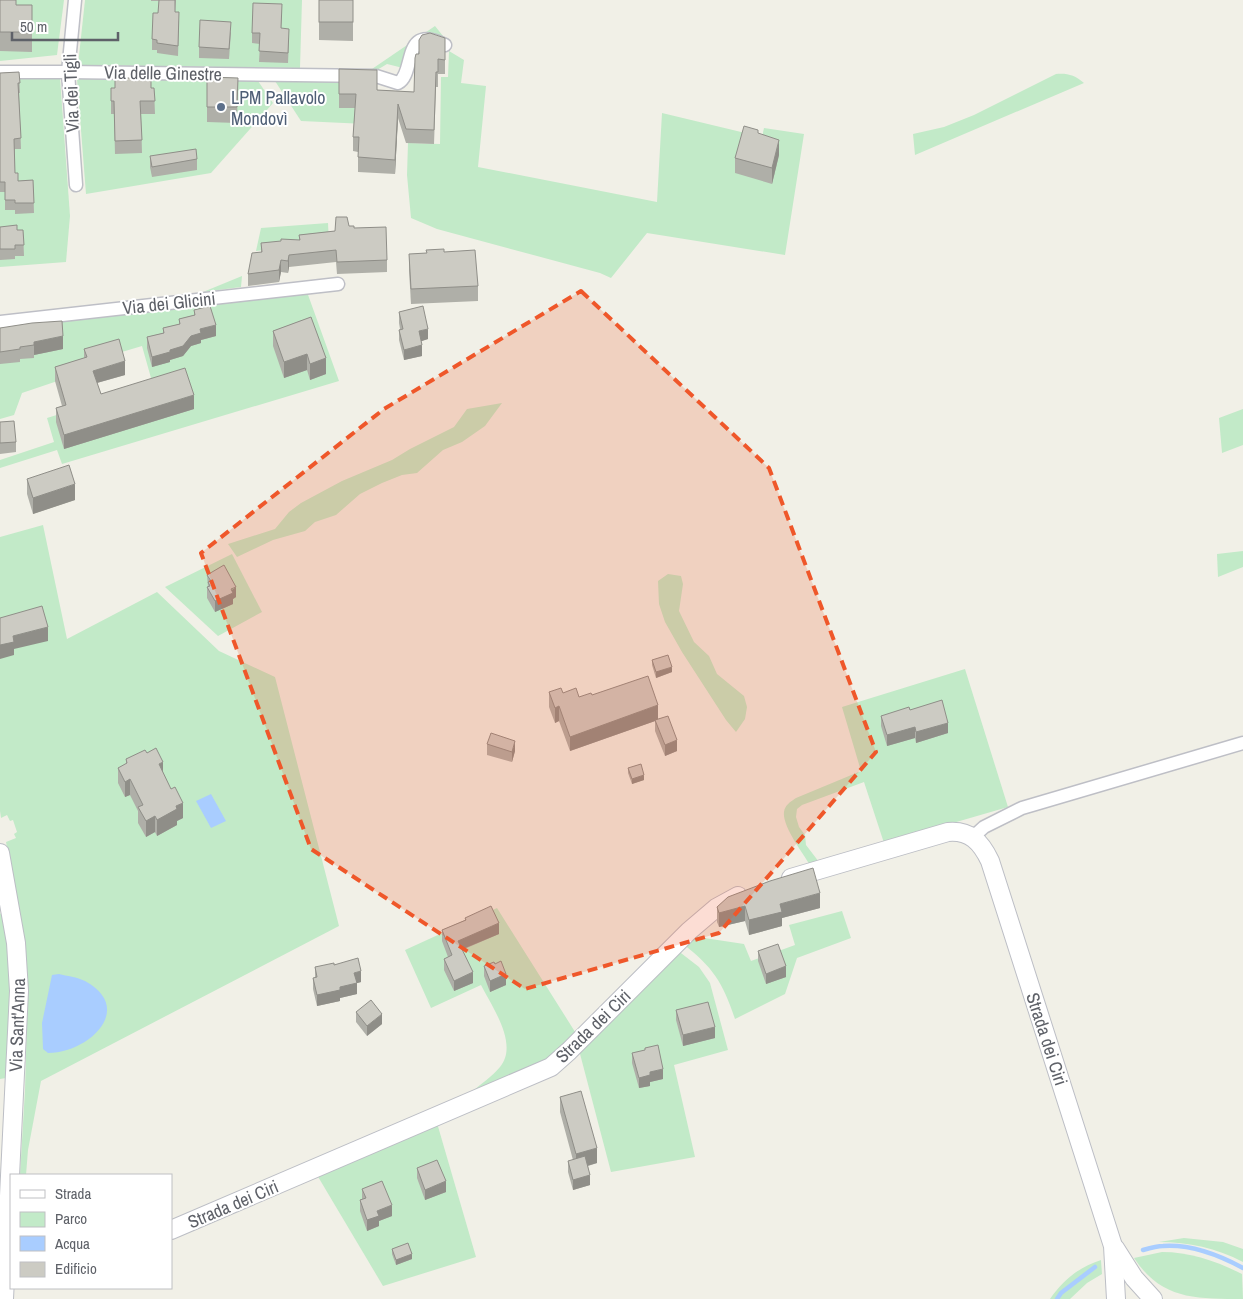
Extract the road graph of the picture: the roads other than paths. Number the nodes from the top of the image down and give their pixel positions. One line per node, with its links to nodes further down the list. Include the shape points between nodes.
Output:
1 (75, 0): 4 (street, Via dei Tigli)
2 (445, 44): 4 (street, Via delle Ginestre, via 428,40 417,44 410,54 405,76 398,83 376,76)
3 (0, 72): 4 (street, Via delle Ginestre)
4 (68, 72): 5 (street, Via dei Tigli)
5 (76, 186)
6 (338, 284): 7 (street, Via dei Glicini)
7 (0, 322)
8 (1243, 743): 9 (street, via 1022,808 984,827)
9 (973, 837): 11 (street, via 962,832 948,832); 17 (street, Strada dei Ciri, via 990,861)
10 (0, 853): 13 (street, Via Sant'Anna)
11 (777, 882)
12 (754, 890): 15 (street, Strada dei Ciri, via 723,903 708,914 551,1067)
13 (4, 902): 14 (street, Via Sant'Anna, via 16,942 19,991)
14 (12, 1174)
15 (172, 1230)
16 (10, 1237): 18 (street, Via Sant'Anna)
17 (1113, 1246): 20 (street); 21 (street, via 1134,1278)
18 (9, 1264): 19 (street, Via Sant'Anna)
19 (4, 1299)
20 (1116, 1299)
21 (1154, 1299)

